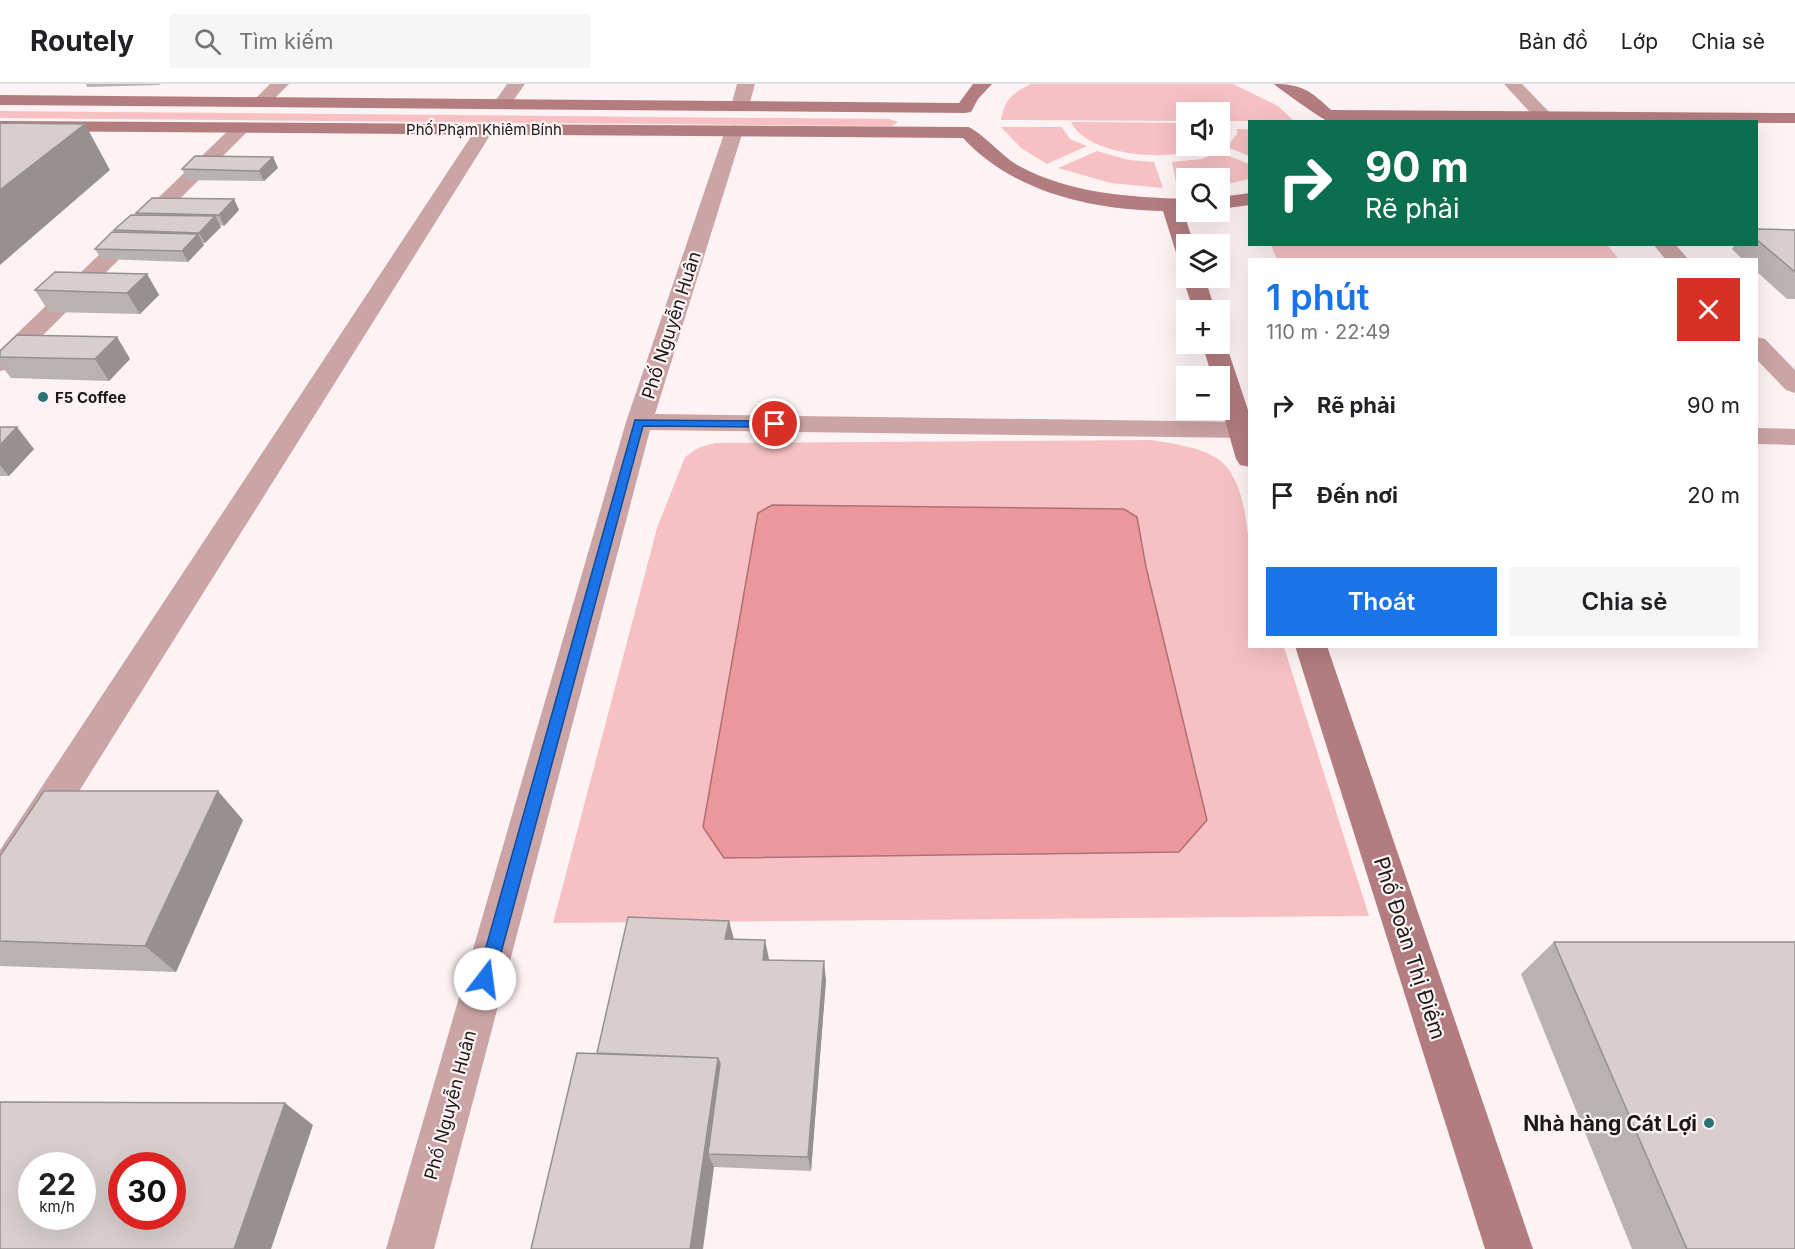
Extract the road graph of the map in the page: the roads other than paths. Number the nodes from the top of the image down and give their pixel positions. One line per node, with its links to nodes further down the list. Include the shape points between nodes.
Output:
1 (280, 84): 8 (street)
2 (516, 84): 9 (street)
3 (746, 84): 12 (street, Phố Nguyễn Huân)
4 (983, 84): 12 (street, Phố Phạm Khiêm Bính, via 965,108)
5 (1283, 84): 10 (street, via 1308,98 1326,115)
6 (1513, 84): 10 (street)
7 (0, 100): 8 (street, Phố Phạm Khiêm Bính)
8 (261, 102): 9 (street, Phố Phạm Khiêm Bính)
9 (502, 104): 12 (street, Phố Phạm Khiêm Bính)
10 (1543, 116): 11 (street)
11 (1795, 118)
12 (737, 119): 15 (street, Phố Phạm Khiêm Bính); 20 (street, Phố Phạm Khiêm Bính, via 968,133 991,157 1040,182 1096,197); 27 (street, Phố Nguyễn Huân)
13 (0, 126): 14 (street, Phố Phạm Khiêm Bính)
14 (241, 128): 15 (street, Phố Phạm Khiêm Bính); 25 (street)
15 (485, 129): 33 (street)
16 (1758, 133): 17 (street)
17 (1795, 133)
18 (1248, 199): 19 (street)
19 (1230, 202)
20 (1176, 205)
21 (1666, 246): 22 (street)
22 (1676, 258)
23 (1758, 346): 26 (street)
24 (1218, 354): 28 (street)
25 (0, 364)
26 (1795, 385)
27 (639, 422): 28 (street); 34 (street, Phố Nguyễn Huân)
28 (1245, 430): 31 (street)
29 (1758, 436): 30 (street)
30 (1795, 437)
31 (1248, 447)
32 (1312, 648): 35 (street, Phố Đoàn Thị Điểm)
33 (0, 883)
34 (410, 1249)
35 (1509, 1249)

